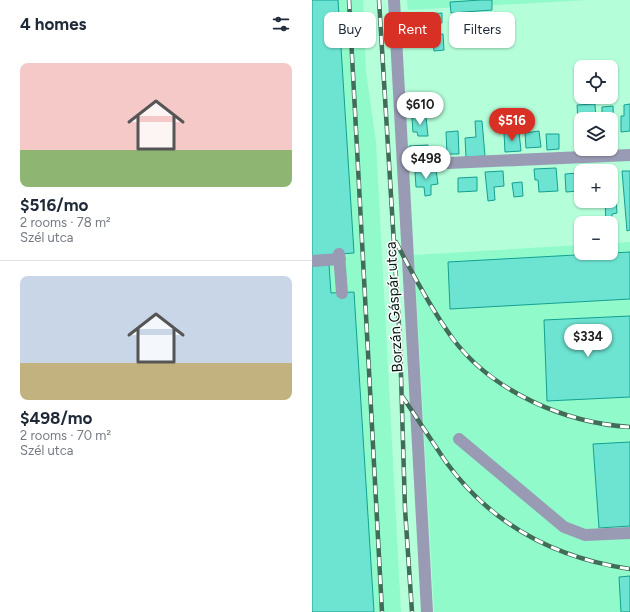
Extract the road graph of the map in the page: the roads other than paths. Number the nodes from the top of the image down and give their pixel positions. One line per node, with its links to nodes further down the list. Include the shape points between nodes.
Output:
1 (394, 0): 3 (street, Borzán Gáspár utca)
2 (630, 155): 3 (street)
3 (403, 165): 8 (street, Borzán Gáspár utca)
4 (312, 261): 5 (street, via 339,257)
5 (342, 293)
6 (460, 439): 7 (street, via 564,527 585,535)
7 (630, 533)
8 (426, 612)

